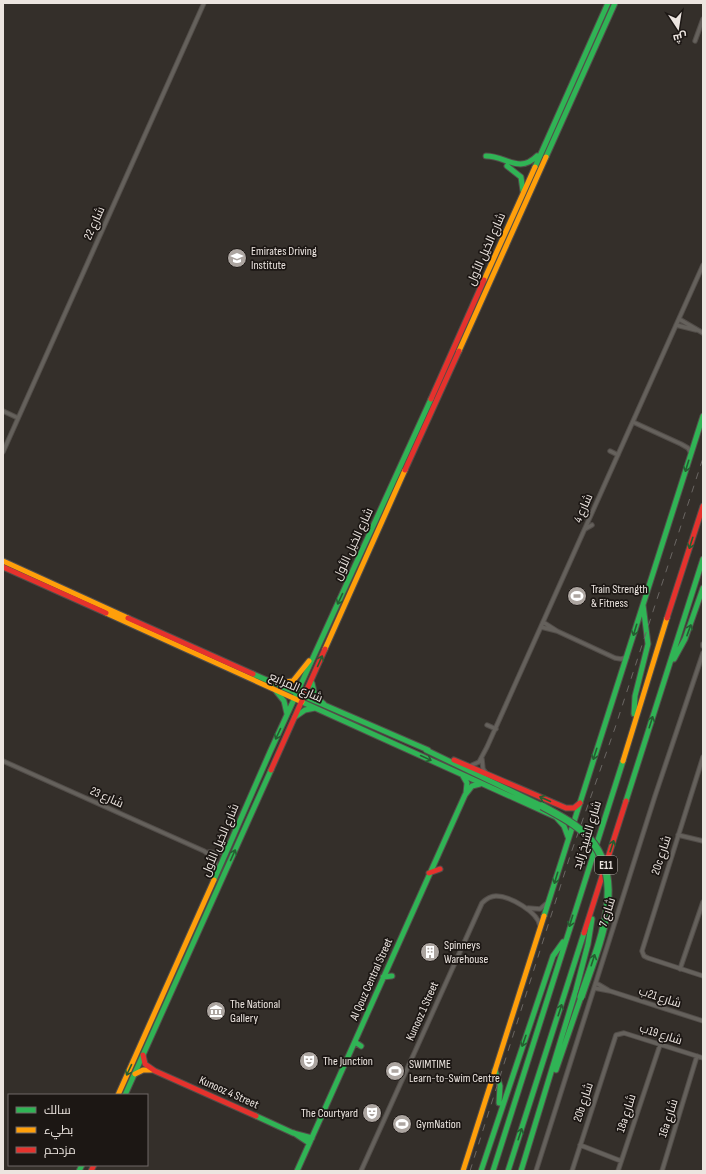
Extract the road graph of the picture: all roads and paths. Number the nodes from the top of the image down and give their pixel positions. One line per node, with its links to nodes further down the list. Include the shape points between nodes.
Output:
1 (204, 3): 17 (street, شارع 22)
2 (608, 3): 6 (main road, شارع الخيل الأول)
3 (615, 3): 43 (main road, شارع الخيل الأول, one-way to 3)
4 (703, 19): 5 (street)
5 (695, 41)
6 (543, 148): 7 (main road, via 533,161 522,165); 9 (main road, شارع الخيل الأول)
7 (486, 156)
8 (507, 166): 9 (main road, via 521,177)
9 (523, 193): 38 (main road, شارع الخيل الأول, one-way to 38)
10 (703, 265): 11 (street, شارع 4)
11 (679, 319): 12 (street, شارع 4); 13 (street)
12 (676, 325): 13 (street); 18 (street, شارع 4)
13 (697, 330): 14 (street)
14 (703, 333)
15 (3, 411): 17 (street)
16 (703, 416): 19 (main road)
17 (18, 418): 21 (street, شارع 22)
18 (633, 422): 20 (street); 24 (street, شارع 4)
19 (694, 442): 20 (street, via 689,445); 23 (main road)
20 (680, 444): 23 (street)
21 (3, 452)
22 (610, 452): 24 (street)
23 (691, 453): 32 (main road, one-way to 32)
24 (618, 455): 27 (street, شارع 4)
25 (703, 506): 49 (main road, شارع الشيخ زايد / E11, one-way to 49)
26 (592, 525): 27 (street)
27 (585, 529): 33 (street, شارع 4)
28 (703, 559): 41 (main road, E11)
29 (3, 561): 44 (main road, شارع المرابع)
30 (3, 567): 44 (main road, شارع المرابع)
31 (703, 588): 41 (main road, one-way to 31, via 685,639)
32 (643, 605): 37 (main road, one-way to 37); 49 (main road, via 648,646 634,701)
33 (543, 622): 34 (street, شارع 4); 35 (street)
34 (541, 627): 35 (street); 51 (street, شارع 4)
35 (557, 632): 39 (street)
36 (703, 653): 40 (street, شارع 7)
37 (626, 657): 39 (street); 42 (main road)
38 (313, 658): 44 (main road, via 294,681); 45 (main road, شارع الخيل الأول)
39 (615, 658): 42 (street)
40 (702, 659): 82 (street, شارع 7, via 655,796)
41 (670, 663): 75 (main road, E11, one-way to 41)
42 (622, 669): 61 (main road, one-way to 61)
43 (312, 681): 45 (main road, شارع الخيل الأول); 47 (main road, via 315,696)
44 (272, 686): 45 (main road, شارع المرابع); 48 (main road, via 284,701)
45 (299, 698): 46 (main road, شارع المرابع); 47 (main road, شارع المرابع); 48 (main road, شارع الخيل الأول)
46 (315, 708): 48 (main road); 58 (main road, شارع المرابع, one-way to 58)
47 (329, 708): 52 (main road, شارع المرابع)
48 (290, 717): 67 (main road, شارع الخيل الأول, one-way to 67); 88 (main road, شارع الخيل الأول, one-way to 48)
49 (635, 718): 77 (main road, شارع الشيخ زايد / E11, one-way to 77)
50 (487, 725): 51 (street)
51 (496, 729): 54 (street, شارع 4)
52 (426, 750): 56 (main road, شارع المرابع); 93 (main road, one-way to 52, bridge, via 559,1063 607,915 610,895 608,875 601,856 586,834 571,820)
53 (703, 757): 64 (street, 20c شارع)
54 (482, 759): 56 (street, via 477,764); 57 (street)
55 (3, 761): 68 (street, شارع 23)
56 (469, 766): 57 (main road, شارع المرابع)
57 (486, 773): 62 (main road, شارع المرابع, one-way to 57)
58 (460, 774): 59 (main road, شارع المرابع); 60 (main road, via 467,783)
59 (481, 784): 60 (main road, Al Qouz Central Street, via 472,786); 63 (main road, شارع المرابع)
60 (465, 796): 71 (main road, Al Qouz Central Street)
61 (580, 802): 62 (main road, via 572,809); 65 (main road)
62 (564, 807): 63 (main road, via 564,816)
63 (556, 817): 65 (main road, via 564,826)
64 (679, 833): 66 (street); 78 (street, 20c شارع, via 642,948 646,958)
65 (568, 838): 72 (main road, one-way to 72)
66 (703, 841)
67 (228, 848): 68 (street, شارع 23, via 218,853); 70 (main road, شارع الخيل الأول)
68 (204, 851): 70 (street, شارع 23, via 214,858)
69 (440, 869): 71 (main road)
70 (218, 872): 94 (main road, شارع الخيل الأول, one-way to 94)
71 (429, 873): 81 (main road, Al Qouz Central Street)
72 (549, 901): 74 (street, via 540,909); 76 (main road)
73 (703, 902): 78 (street)
74 (525, 908): 76 (street, Kunooz 1 Street, via 537,917); 101 (street, Kunooz 1 Street, via 498,896 490,896 482,902)
75 (592, 909): 93 (main road, via 590,937); 105 (main road, E11, one-way to 75)
76 (540, 927): 90 (main road)
77 (565, 941): 97 (main road, one-way to 97, via 554,956); 104 (main road, شارع الشيخ زايد / E11)
78 (682, 969): 80 (street)
79 (392, 976): 81 (main road)
80 (703, 976)
81 (383, 977): 96 (main road, Al Qouz Central Street, via 358,1044)
82 (596, 983): 83 (street, شارع 7); 84 (street, شارع 21ب)
83 (594, 988): 84 (street, شارع 21ب); 107 (street, شارع 7)
84 (610, 991): 85 (street, شارع 21ب)
85 (703, 1021)
86 (614, 1038): 87 (street, شارع 19ب, via 624,1033); 98 (street, 20b شارع)
87 (658, 1044): 89 (street, شارع 19ب); 99 (street, 18a شارع)
88 (143, 1054): 91 (main road, Kunooz 4 Street, via 145,1064); 92 (main road, شارع الخيل الأول)
89 (700, 1057): 110 (street, 16a شارع)
90 (495, 1070): 97 (main road, via 501,1093); 102 (main road)
91 (155, 1071): 92 (main road, via 146,1069); 96 (main road, Kunooz 4 Street)
92 (134, 1074): 95 (main road, شارع الخيل الأول)
93 (546, 1092): 106 (main road)
94 (118, 1094)
95 (125, 1094)
96 (310, 1141): 100 (main road, Al Qouz Central Street)
97 (489, 1146): 103 (main road)
98 (579, 1147): 99 (street); 108 (street, 20b شارع)
99 (621, 1160): 109 (street, 18a شارع)
100 (297, 1171)
101 (362, 1171)
102 (463, 1171)
103 (481, 1171)
104 (493, 1171)
105 (508, 1171)
106 (520, 1171)
107 (536, 1171)
108 (572, 1171)
109 (618, 1171)
110 (662, 1171)

